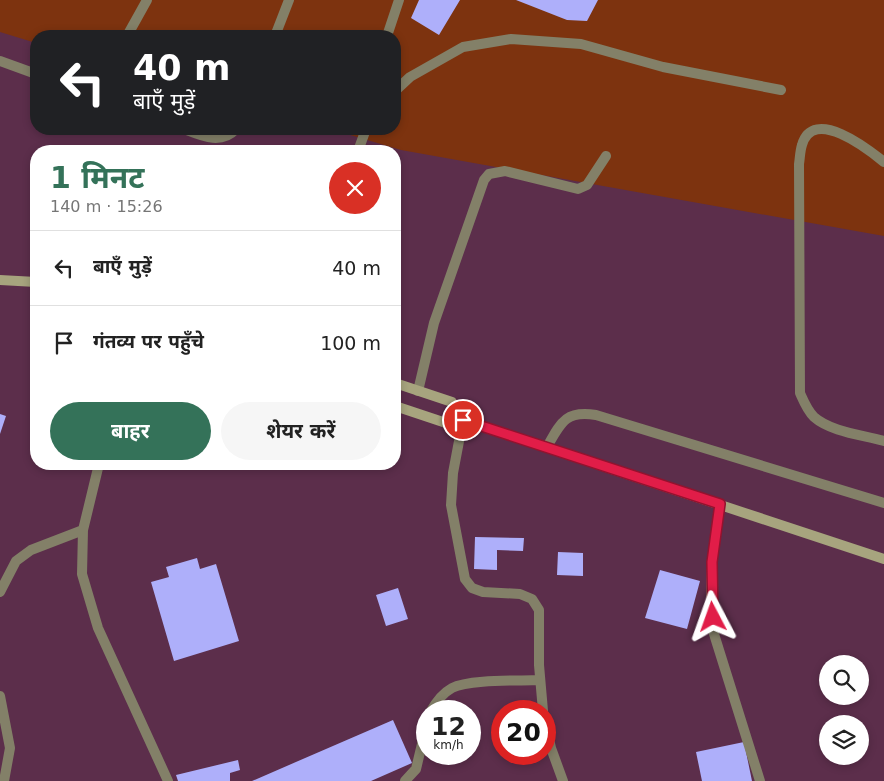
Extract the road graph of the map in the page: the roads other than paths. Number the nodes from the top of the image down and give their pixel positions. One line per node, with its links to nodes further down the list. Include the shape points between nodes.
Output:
1 (147, 0): 4 (street)
2 (289, 0): 5 (street)
3 (399, 0): 6 (street)
4 (130, 30)
5 (277, 30)
6 (389, 30)
7 (0, 61): 8 (street)
8 (30, 72)
9 (401, 85): 10 (street, via 463,47 511,38 581,44 663,67)
10 (781, 90)
11 (200, 135): 12 (street, via 219,139)
12 (229, 135)
13 (606, 156): 18 (street, via 587,185 578,189 505,171 489,174 484,180 434,323)
14 (884, 162): 21 (street, via 863,144 823,128 812,131 802,143 799,164 800,393 814,418)
15 (0, 280): 16 (main road)
16 (30, 282)
17 (401, 385): 18 (main road)
18 (418, 391): 20 (main road, via 452,402)
19 (401, 408): 20 (main road, via 446,423)
20 (463, 420): 22 (main road); 29 (street, via 451,505 465,579 472,588 483,592 520,594 532,599 539,610)
21 (884, 441)
22 (547, 447): 24 (street, via 560,424 570,416 589,414); 25 (main road)
23 (98, 470): 26 (street)
24 (884, 503)
25 (720, 504): 27 (main road); 39 (street, via 712,562 714,634)
26 (83, 530): 28 (street, via 32,550 16,561); 36 (street, via 82,574 98,628)
27 (884, 560)
28 (0, 592)
29 (539, 680): 31 (street, via 468,684 452,688); 32 (street)
30 (0, 696): 35 (street, via 10,748)
31 (437, 700)
32 (542, 700)
33 (556, 762): 38 (street)
34 (417, 765): 37 (street)
35 (4, 781)
36 (168, 781)
37 (405, 781)
38 (563, 781)
39 (760, 781)

